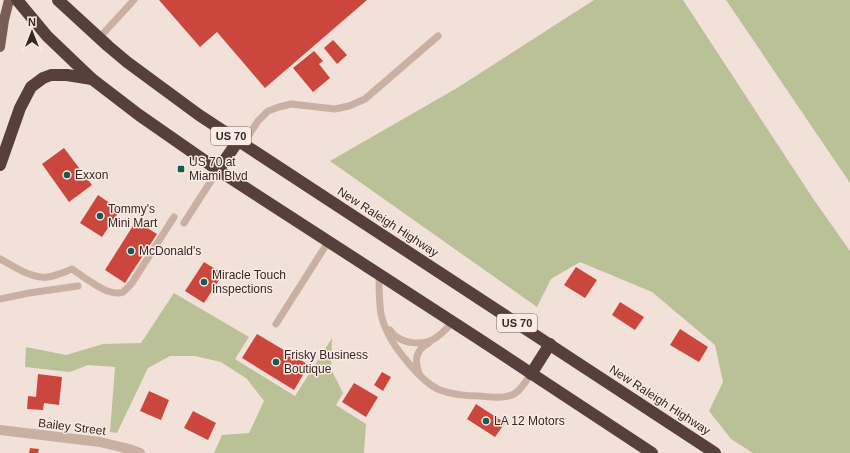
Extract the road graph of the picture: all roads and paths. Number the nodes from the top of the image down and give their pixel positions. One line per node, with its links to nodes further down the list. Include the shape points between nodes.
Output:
1 (9, 0): 7 (main road)
2 (16, 0): 8 (highway, US 70)
3 (58, 0): 6 (highway, New Raleigh Highway / US 70)
4 (134, 0): 6 (lane)
5 (438, 36): 9 (lane, via 365,99 334,109 291,104 279,107 258,121)
6 (99, 38): 9 (highway, New Raleigh Highway / US 70, via 199,115)
7 (0, 47)
8 (92, 79): 10 (highway, via 51,75 31,87 20,108); 11 (highway, US 70)
9 (241, 142): 11 (highway); 23 (highway, New Raleigh Highway / US 70)
10 (0, 165)
11 (218, 170): 13 (lane); 14 (highway, US 70)
12 (174, 217): 15 (lane, via 132,283 118,294 99,287 72,269 55,276 40,277)
13 (184, 223)
14 (328, 242): 16 (highway, US 70); 21 (lane)
15 (0, 259)
16 (379, 275): 19 (lane); 20 (highway, US 70)
17 (78, 286): 18 (lane, via 29,292)
18 (0, 299)
19 (381, 314): 22 (lane, via 388,328 397,337 420,343); 25 (lane, via 386,330 395,345)
20 (453, 322): 22 (lane); 24 (highway, US 70)
21 (276, 324)
22 (432, 340): 25 (lane, via 419,350 416,357)
23 (550, 344): 24 (highway); 29 (highway, New Raleigh Highway / US 70)
24 (530, 374): 25 (lane, via 515,394 501,397 449,393 432,386); 28 (highway, US 70)
25 (419, 375)
26 (0, 430): 27 (street, Bailey Street, via 100,442)
27 (140, 453)
28 (652, 453)
29 (716, 453)

